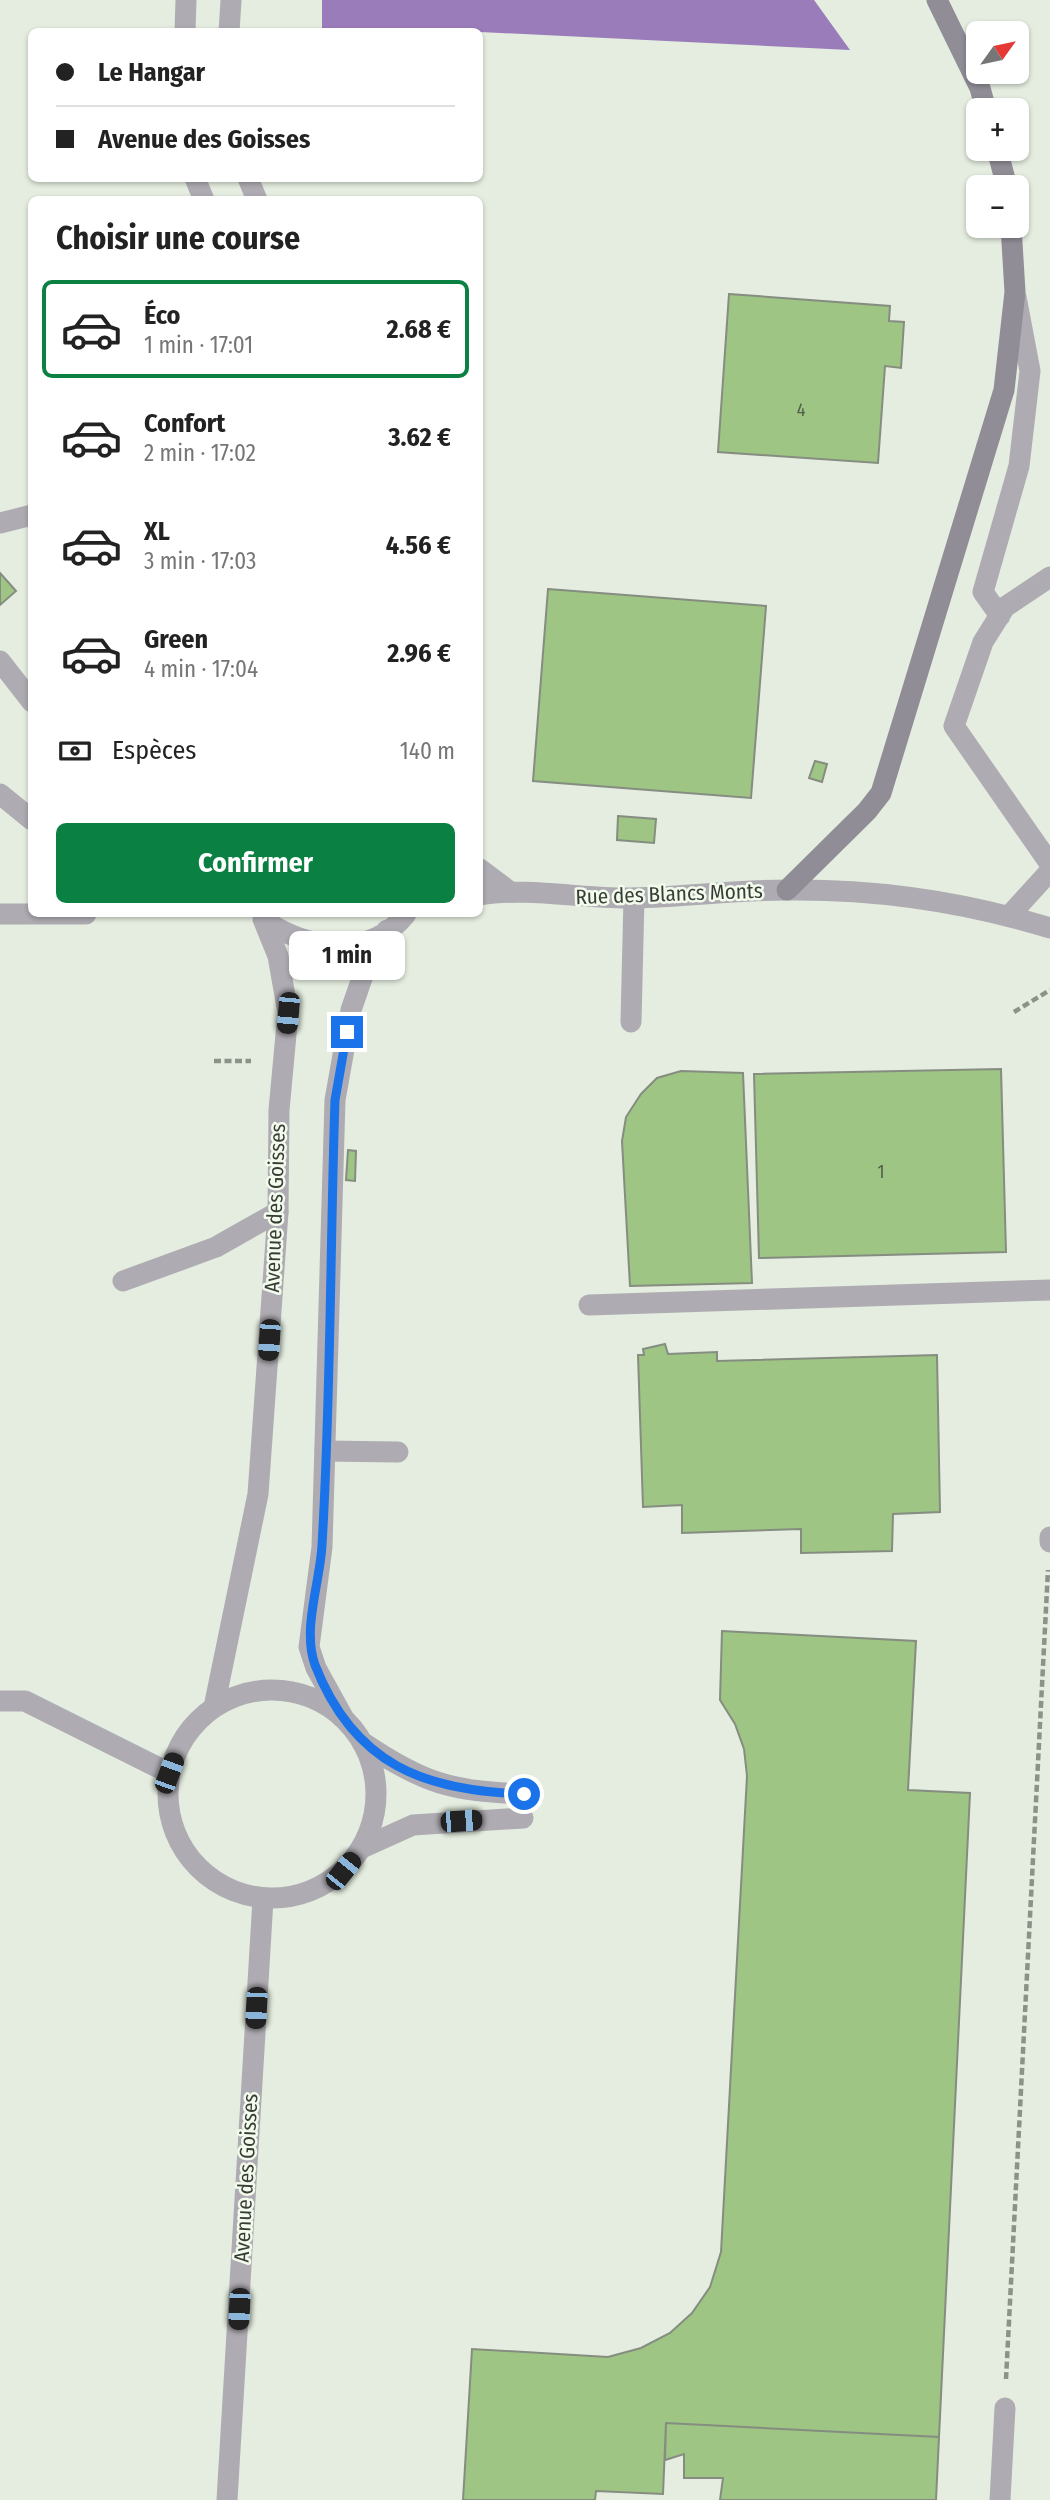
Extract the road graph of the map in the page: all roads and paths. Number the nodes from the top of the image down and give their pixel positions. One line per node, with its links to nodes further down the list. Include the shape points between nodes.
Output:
1 (186, 0): 4 (street)
2 (231, 0): 5 (street)
3 (937, 0): 6 (main road)
4 (185, 28)
5 (229, 28)
6 (983, 98)
7 (1012, 238): 8 (main road)
8 (1015, 292): 12 (street, via 1030,371 1019,466 983,592); 20 (main road, via 1004,390 881,793)
9 (28, 516): 10 (street)
10 (0, 523)
11 (1050, 577): 12 (street, via 1005,607)
12 (1000, 616): 17 (street, via 983,642 954,726)
13 (0, 661): 14 (street)
14 (28, 697)
15 (0, 794): 16 (street)
16 (28, 817)
17 (1050, 864)
18 (483, 871): 21 (street)
19 (1050, 871): 26 (street)
20 (787, 890): 23 (street, Rue des Blancs Monts); 26 (street, Rue des Blancs Monts, via 900,894)
21 (509, 891): 22 (street, Rue des Blancs Monts); 23 (street, Rue des Blancs Monts, via 571,898)
22 (483, 895)
23 (634, 898): 33 (street)
24 (0, 914): 25 (street)
25 (28, 914)
26 (1010, 915): 30 (street, Rue des Blancs Monts)
27 (261, 917): 34 (street, Avenue des Goisses, via 278,956 288,1013 279,1110)
28 (262, 917): 29 (street, via 285,934 310,944 350,944)
29 (402, 919): 38 (street, via 370,955 351,1010 335,1100)
30 (1050, 928)
31 (1050, 990): 32 (path)
32 (1014, 1012)
33 (631, 1022)
34 (278, 1212): 35 (street, via 216,1247); 42 (street, Avenue des Goisses, via 258,1494)
35 (122, 1281)
36 (1050, 1290): 37 (street)
37 (589, 1305)
38 (325, 1451): 39 (street); 43 (street, via 322,1547 309,1647)
39 (398, 1452)
40 (1050, 1539): 50 (path)
41 (0, 1701): 45 (street, via 25,1701)
42 (214, 1707): 43 (street, via 246,1693 281,1690 313,1698); 45 (street, via 186,1735)
43 (343, 1717): 44 (street)
44 (362, 1742): 46 (street, via 423,1780 486,1793); 48 (street, via 373,1768 377,1795)
45 (169, 1773): 49 (street, via 168,1808 178,1842 200,1870 229,1889)
46 (524, 1794)
47 (523, 1818): 48 (street, via 413,1825)
48 (362, 1848): 49 (street, via 343,1871 319,1887 292,1897)
49 (263, 1899): 51 (street, Avenue des Goisses)
50 (1005, 2408): 52 (street)
51 (227, 2500)
52 (1000, 2500)

